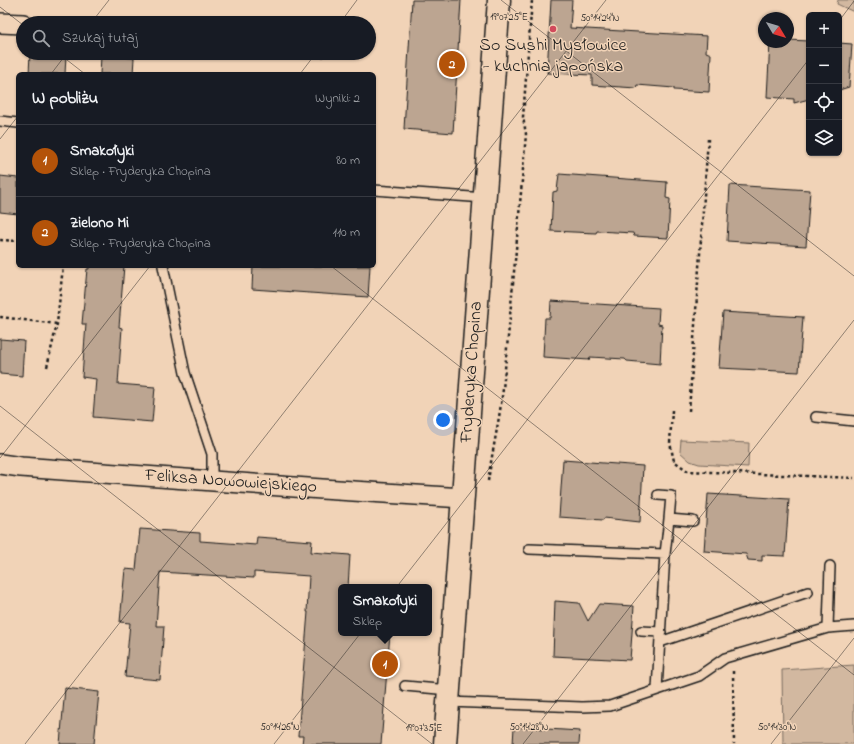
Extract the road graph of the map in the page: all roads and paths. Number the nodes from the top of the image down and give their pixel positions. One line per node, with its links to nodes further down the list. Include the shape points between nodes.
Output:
1 (499, 0): 9 (street, Fryderyka Chopina)
2 (532, 0): 24 (path, via 523,117 526,134 515,275 504,379)
3 (0, 23): 4 (street)
4 (16, 24)
5 (0, 121): 6 (lane)
6 (16, 123)
7 (708, 139): 18 (path)
8 (376, 190): 9 (lane)
9 (485, 198): 26 (street, Fryderyka Chopina)
10 (0, 240): 11 (path)
11 (16, 241)
12 (63, 268): 15 (path)
13 (163, 268): 23 (lane, via 185,373 212,454)
14 (0, 317): 15 (path)
15 (57, 324): 16 (path)
16 (47, 367)
17 (672, 410): 22 (path, via 670,443 674,461 688,471)
18 (689, 411)
19 (816, 417): 20 (lane)
20 (854, 421)
21 (0, 464): 23 (street, Feliksa Nowowiejskiego)
22 (854, 478)
23 (212, 481): 26 (street, Feliksa Nowowiejskiego)
24 (487, 485)
25 (658, 495): 27 (lane, via 671,496)
26 (463, 498): 41 (street, Fryderyka Chopina)
27 (669, 519): 28 (lane); 30 (lane)
28 (694, 521)
29 (529, 549): 30 (lane)
30 (665, 554): 36 (lane)
31 (830, 566): 34 (lane)
32 (808, 592): 37 (lane)
33 (854, 626): 34 (lane)
34 (828, 628): 38 (lane)
35 (641, 631): 36 (lane)
36 (661, 632): 37 (lane)
37 (660, 642): 40 (lane)
38 (733, 656): 40 (lane, via 725,658 699,676); 43 (path)
39 (405, 686): 41 (lane)
40 (657, 689): 41 (lane, via 610,706 582,707)
41 (449, 696): 42 (street, Fryderyka Chopina)
42 (445, 744)
43 (734, 744)

